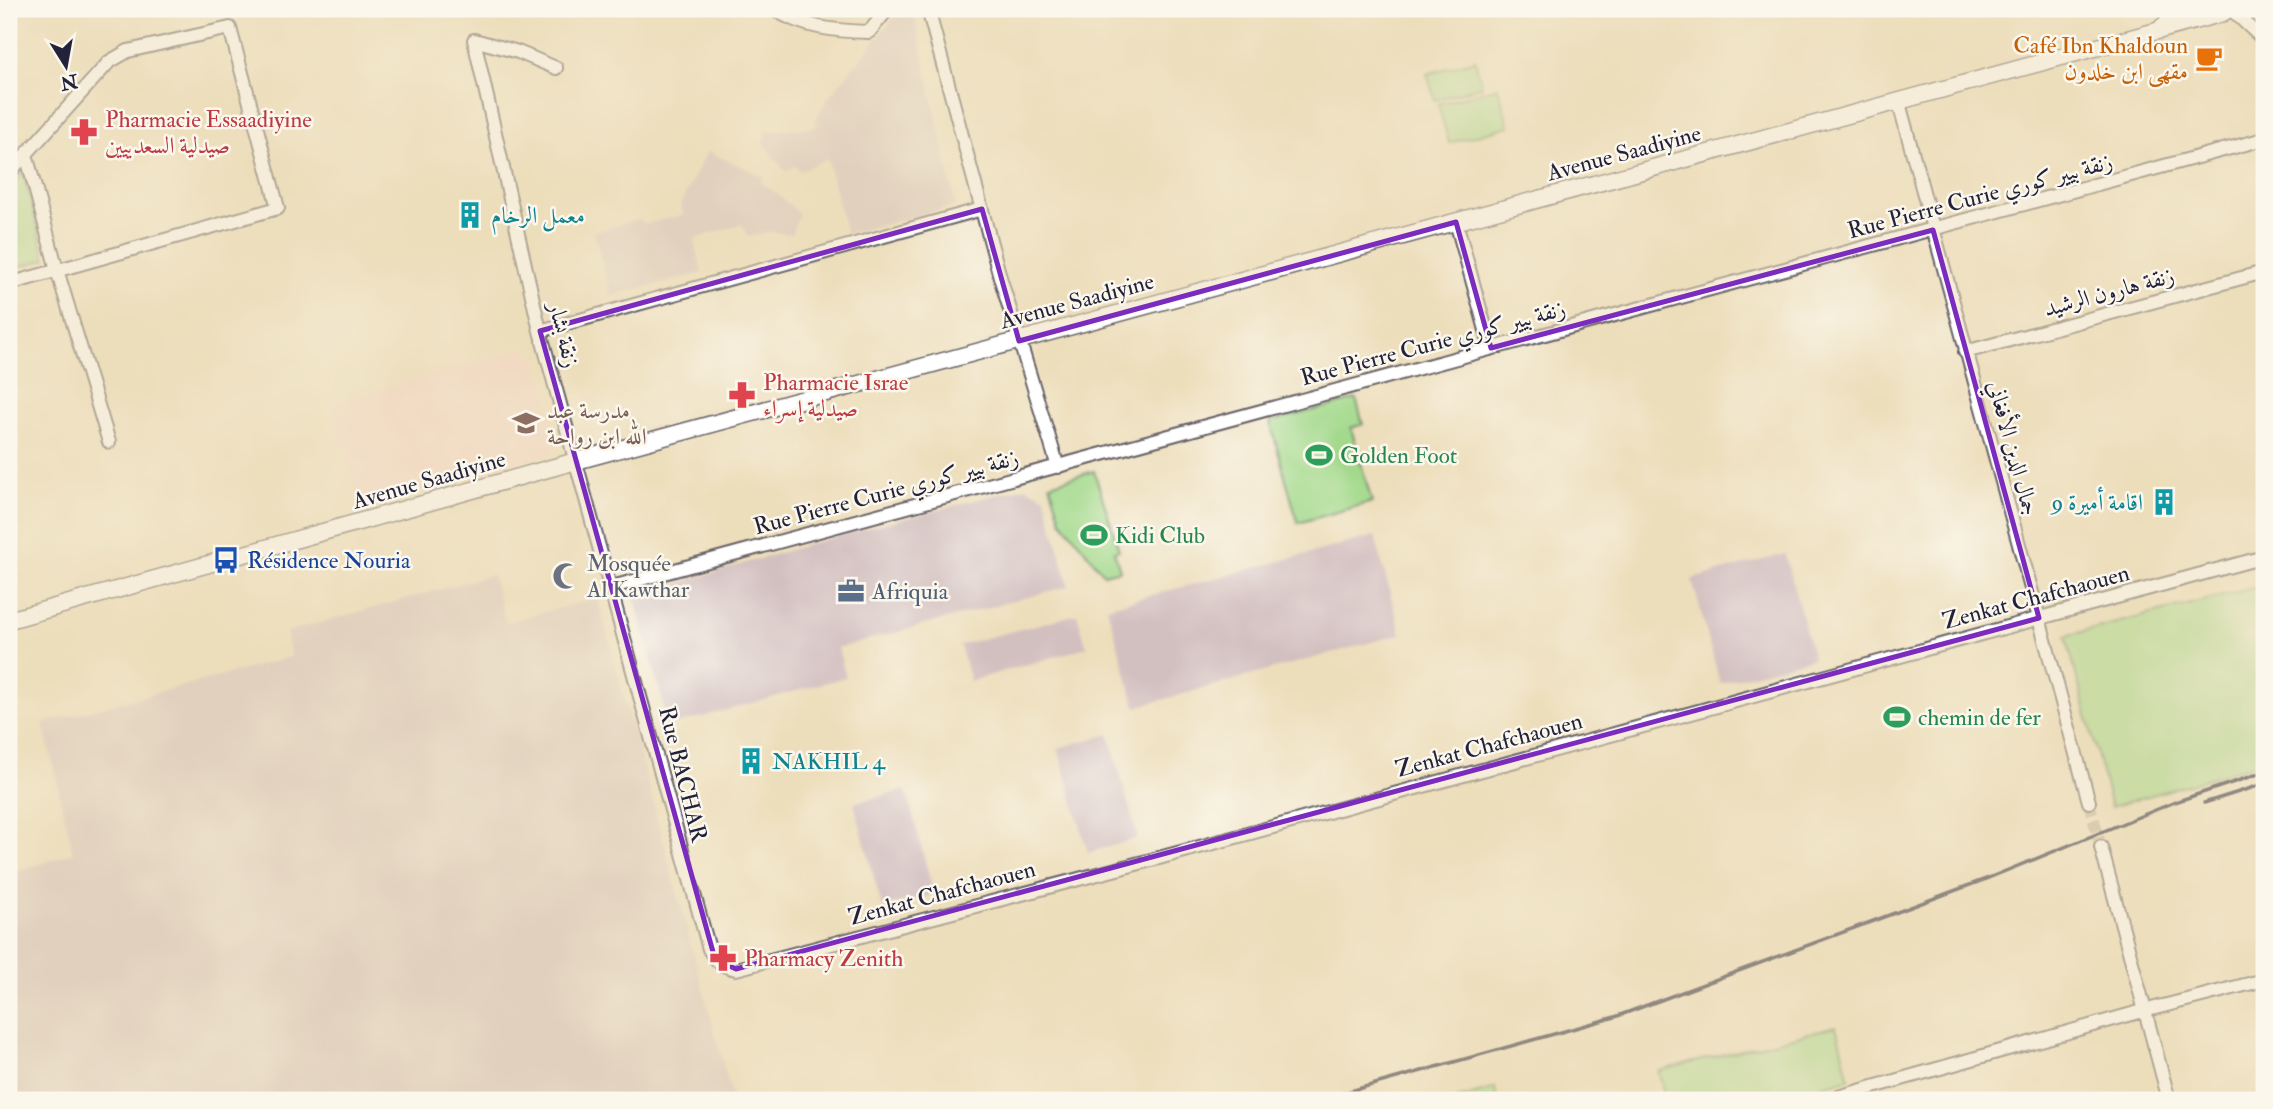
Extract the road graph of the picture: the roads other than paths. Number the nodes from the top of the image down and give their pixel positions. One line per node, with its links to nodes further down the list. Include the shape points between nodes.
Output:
1 (774, 9): 2 (street, via 810,25 869,32)
2 (888, 9)
3 (928, 9): 13 (street)
4 (2229, 10): 6 (main road, Avenue Saadiyine); 7 (street)
5 (2178, 11): 6 (main road, Avenue Saadiyine)
6 (2158, 30): 9 (main road, Avenue Saadiyine)
7 (2264, 38)
8 (556, 68): 19 (street, زنقة بشار, via 474,40)
9 (1899, 103): 14 (main road, Avenue Saadiyine); 15 (street, جمال الدين الأفغاني)
10 (2264, 139): 15 (street, Rue Pierre Curie زنقة بيير كوري)
11 (26, 154): 12 (street); 16 (street); 16 (street, via 109,62 128,51 230,28 278,208)
12 (9, 173)
13 (982, 209): 19 (street); 20 (street)
14 (1455, 222): 20 (main road, Avenue Saadiyine); 21 (street)
15 (1933, 230): 21 (street, Rue Pierre Curie زنقة بيير كوري); 22 (street, جمال الدين الأفغاني)
16 (57, 270): 18 (street); 23 (street)
17 (2264, 272): 22 (street, زنقة هارون الرشيد)
18 (9, 284)
19 (540, 331): 24 (street, زنقة بشار)
20 (1019, 341): 24 (main road, Avenue Saadiyine); 25 (street)
21 (1491, 348): 25 (street, Rue Pierre Curie زنقة بيير كوري)
22 (1965, 352): 28 (street, جمال الدين الأفغاني)
23 (108, 442)
24 (576, 461): 27 (street, زنقة بشار); 29 (main road, Avenue Saadiyine)
25 (1058, 467): 27 (street, Rue Pierre Curie زنقة بيير كوري)
26 (2264, 557): 28 (street, Zenkat Chafchaouen)
27 (612, 587): 32 (street, Rue BACHAR, via 702,925 715,959)
28 (2039, 618): 30 (street, جمال الدين الأفغاني); 32 (street, Zenkat Chafchaouen, via 1159,858 736,969)
29 (9, 620)
30 (2089, 802)
31 (2101, 847): 34 (street)
32 (724, 967)
33 (2264, 980): 34 (street)
34 (2146, 1010): 35 (street); 36 (street)
35 (1827, 1100)
36 (2169, 1100)

